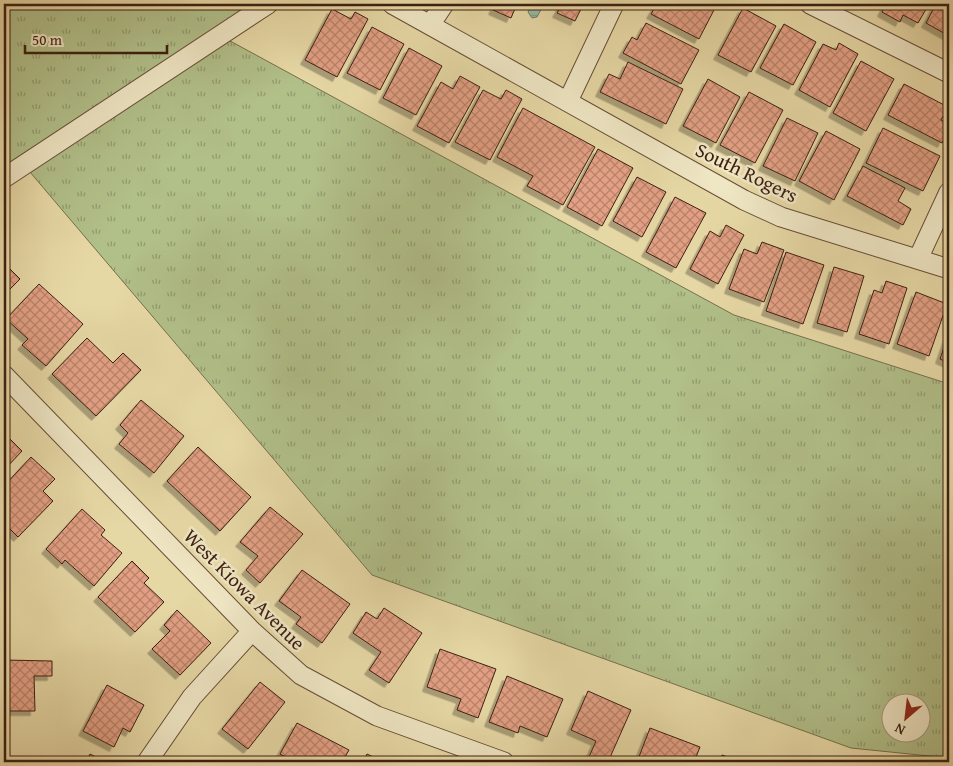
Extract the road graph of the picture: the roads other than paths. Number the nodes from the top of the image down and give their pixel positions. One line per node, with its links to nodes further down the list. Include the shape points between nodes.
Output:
1 (268, 4): 9 (street)
2 (392, 4): 6 (street, South Rogers)
3 (444, 4): 6 (street)
4 (614, 4): 8 (street)
5 (810, 4): 7 (street)
6 (430, 25): 8 (street, South Rogers)
7 (949, 73)
8 (568, 101): 11 (street, South Rogers, via 774,214)
9 (4, 178)
10 (949, 192): 11 (street)
11 (918, 259): 12 (street, South Rogers)
12 (949, 269)
13 (4, 375): 14 (street, West Kiowa Avenue)
14 (252, 631): 15 (street, via 192,697); 16 (street, West Kiowa Avenue, via 301,675 377,716)
15 (147, 762)
16 (504, 762)

